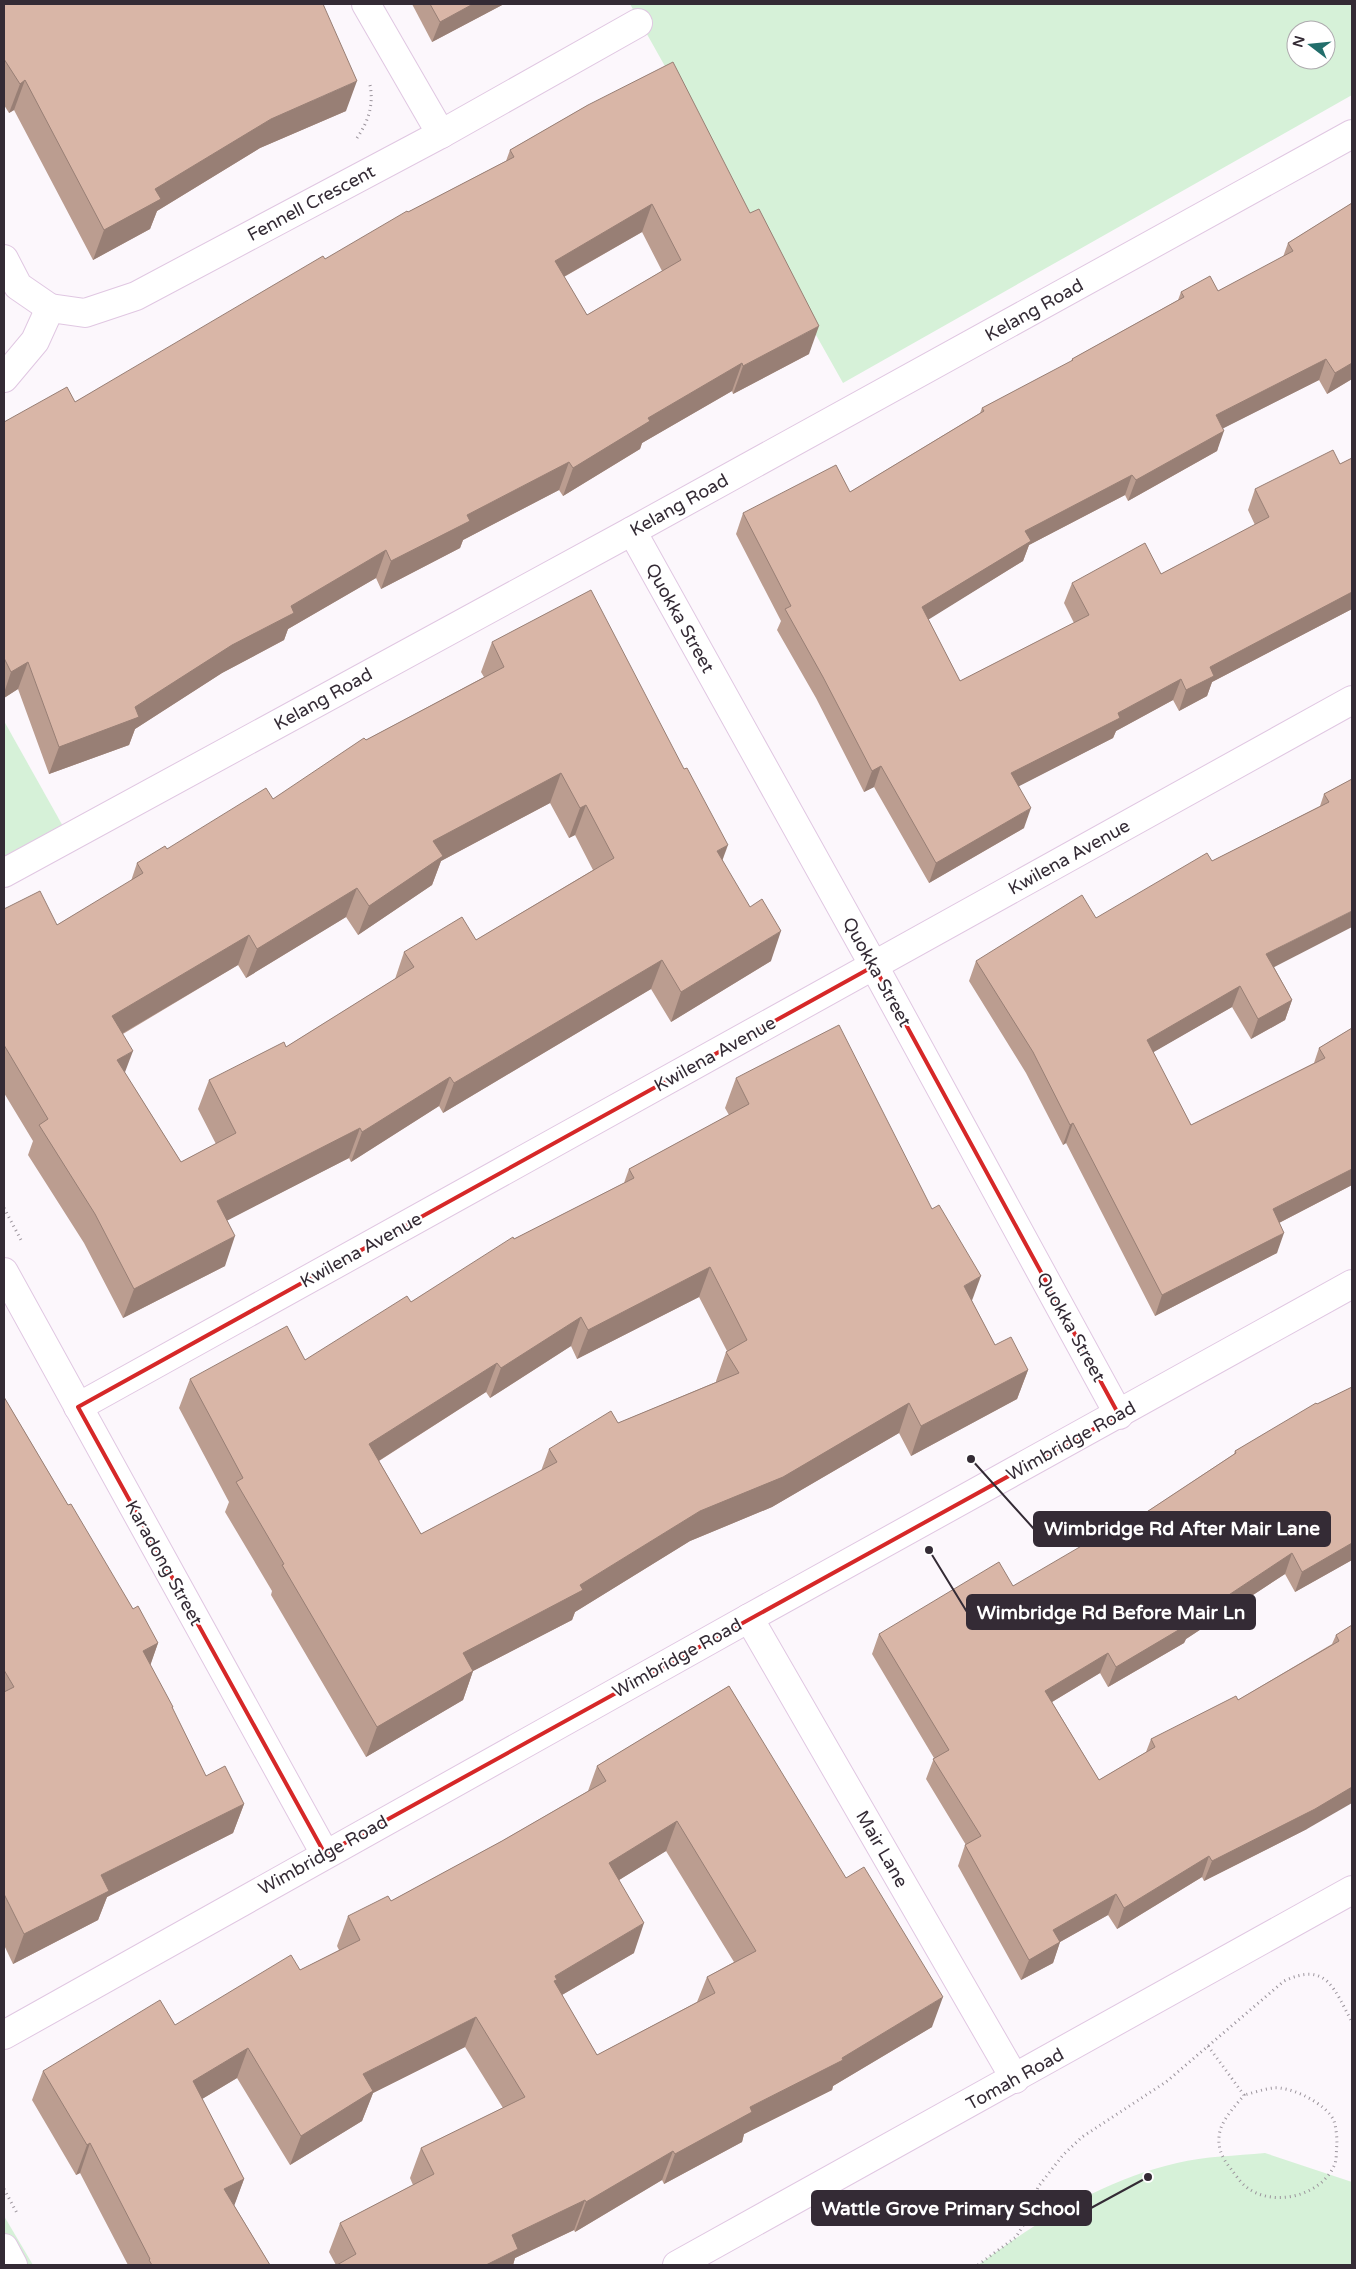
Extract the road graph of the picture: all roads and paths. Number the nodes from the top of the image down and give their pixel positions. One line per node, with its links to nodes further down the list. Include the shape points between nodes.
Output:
1 (366, 4): 4 (street)
2 (638, 23): 4 (street, Fennell Crescent)
3 (368, 80): 6 (path, via 372,97 367,123 342,149)
4 (441, 134): 6 (street, Fennell Crescent)
5 (1352, 134): 10 (street, Kelang Road)
6 (353, 181): 8 (street, Fennell Crescent, via 136,296 85,313)
7 (4, 259): 8 (street, via 18,286)
8 (50, 308): 9 (street, via 35,341)
9 (4, 378)
10 (632, 531): 12 (street, Kelang Road); 13 (street, Quokka Street)
11 (1352, 700): 13 (street, Kwilena Avenue)
12 (4, 873)
13 (874, 966): 16 (street, Kwilena Avenue); 17 (street, Quokka Street)
14 (4, 1272): 16 (street, Karadong Street)
15 (1352, 1284): 17 (street, Wimbridge Road)
16 (78, 1407): 19 (street, Karadong Street)
17 (1119, 1415): 18 (street, Wimbridge Road)
18 (748, 1618): 19 (street, Wimbridge Road); 24 (street, Mair Lane)
19 (325, 1854): 22 (street, Wimbridge Road)
20 (1349, 1899): 24 (street, Tomah Road)
21 (1352, 2022): 23 (path, via 1329,1981 1314,1974 1300,1974 1284,1981)
22 (4, 2035)
23 (1208, 2046): 25 (path); 29 (path, via 1166,2082 1082,2138 1063,2155 1038,2187 1027,2219 1016,2237)
24 (1015, 2079): 28 (street, Tomah Road)
25 (1244, 2096): 25 (path, via 1226,2116 1219,2137 1222,2157 1246,2187 1262,2195 1280,2198 1296,2196 1319,2184 1334,2166 1337,2142 1334,2121 1325,2108 1288,2089 1274,2087)
26 (4, 2248): 27 (street)
27 (13, 2265)
28 (677, 2265)
29 (978, 2265)

